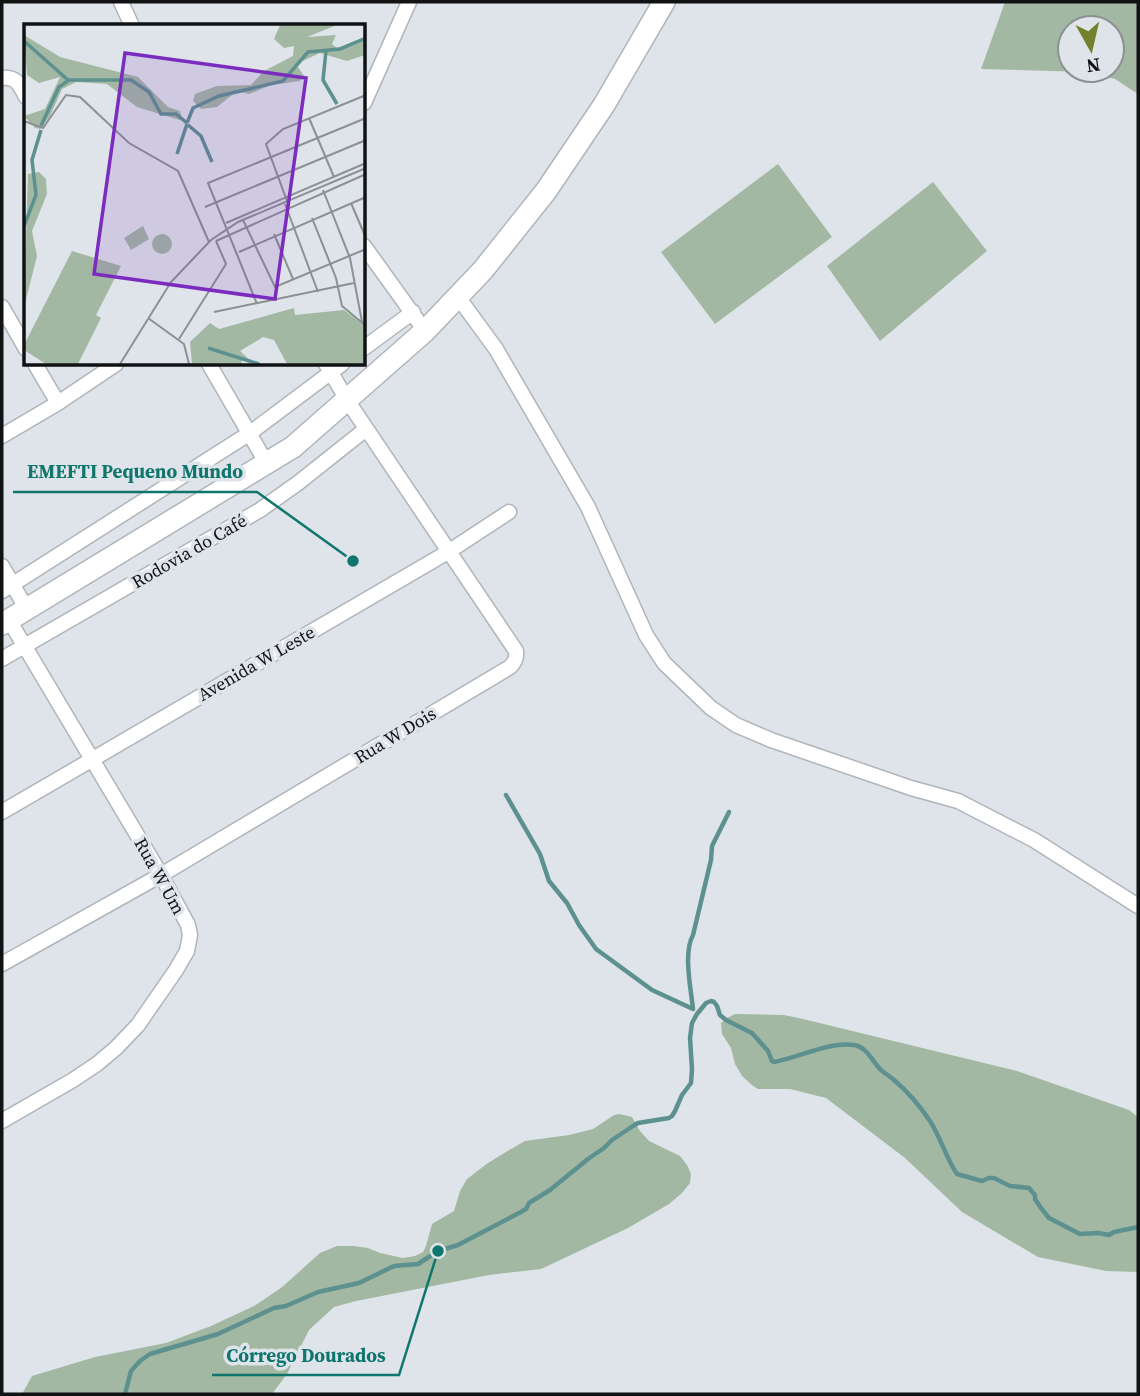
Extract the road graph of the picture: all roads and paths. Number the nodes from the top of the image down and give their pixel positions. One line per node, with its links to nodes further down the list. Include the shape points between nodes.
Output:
1 (121, 2): 4 (street)
2 (409, 2): 7 (street)
3 (664, 2): 9 (main road, via 604,105 546,191)
4 (131, 24)
5 (2, 78): 6 (street, via 16,80)
6 (24, 94)
7 (366, 99)
8 (366, 249): 11 (street)
9 (458, 297): 12 (main road); 35 (street, via 496,349 588,507 646,635 664,663 692,691 736,725 771,740 958,801 1034,839)
10 (2, 307): 13 (street)
11 (413, 312): 12 (street); 14 (street)
12 (425, 331): 19 (main road)
13 (24, 346)
14 (366, 347)
15 (36, 366): 20 (street)
16 (113, 366): 20 (street)
17 (210, 366): 22 (street)
18 (333, 367): 19 (street, Rua W Dois); 22 (street)
19 (347, 400): 21 (street, Rua W Dois); 24 (main road)
20 (58, 403): 23 (street)
21 (366, 429): 26 (street, Rua W Dois); 30 (street, Rodovia do Café, via 260,510)
22 (250, 433): 24 (street); 28 (street)
23 (2, 436)
24 (267, 464): 29 (main road)
25 (509, 512): 26 (street, Avenida W Leste)
26 (448, 552): 32 (street, Avenida W Leste); 34 (street, Rua W Dois, via 516,651 515,662)
27 (2, 566): 28 (street, Rua W Um)
28 (7, 588): 29 (street, Rua W Um)
29 (12, 617): 30 (street, Rua W Um)
30 (25, 646): 31 (street, Rodovia do Café); 32 (street, Rua W Um)
31 (2, 659)
32 (92, 758): 33 (street, Avenida W Leste); 34 (street, Rua W Um)
33 (2, 812)
34 (161, 874): 36 (street, Rua W Dois); 37 (street, Rua W Um, via 190,935 176,970 116,1048 73,1080)
35 (1138, 905)
36 (2, 964)
37 (2, 1121)

